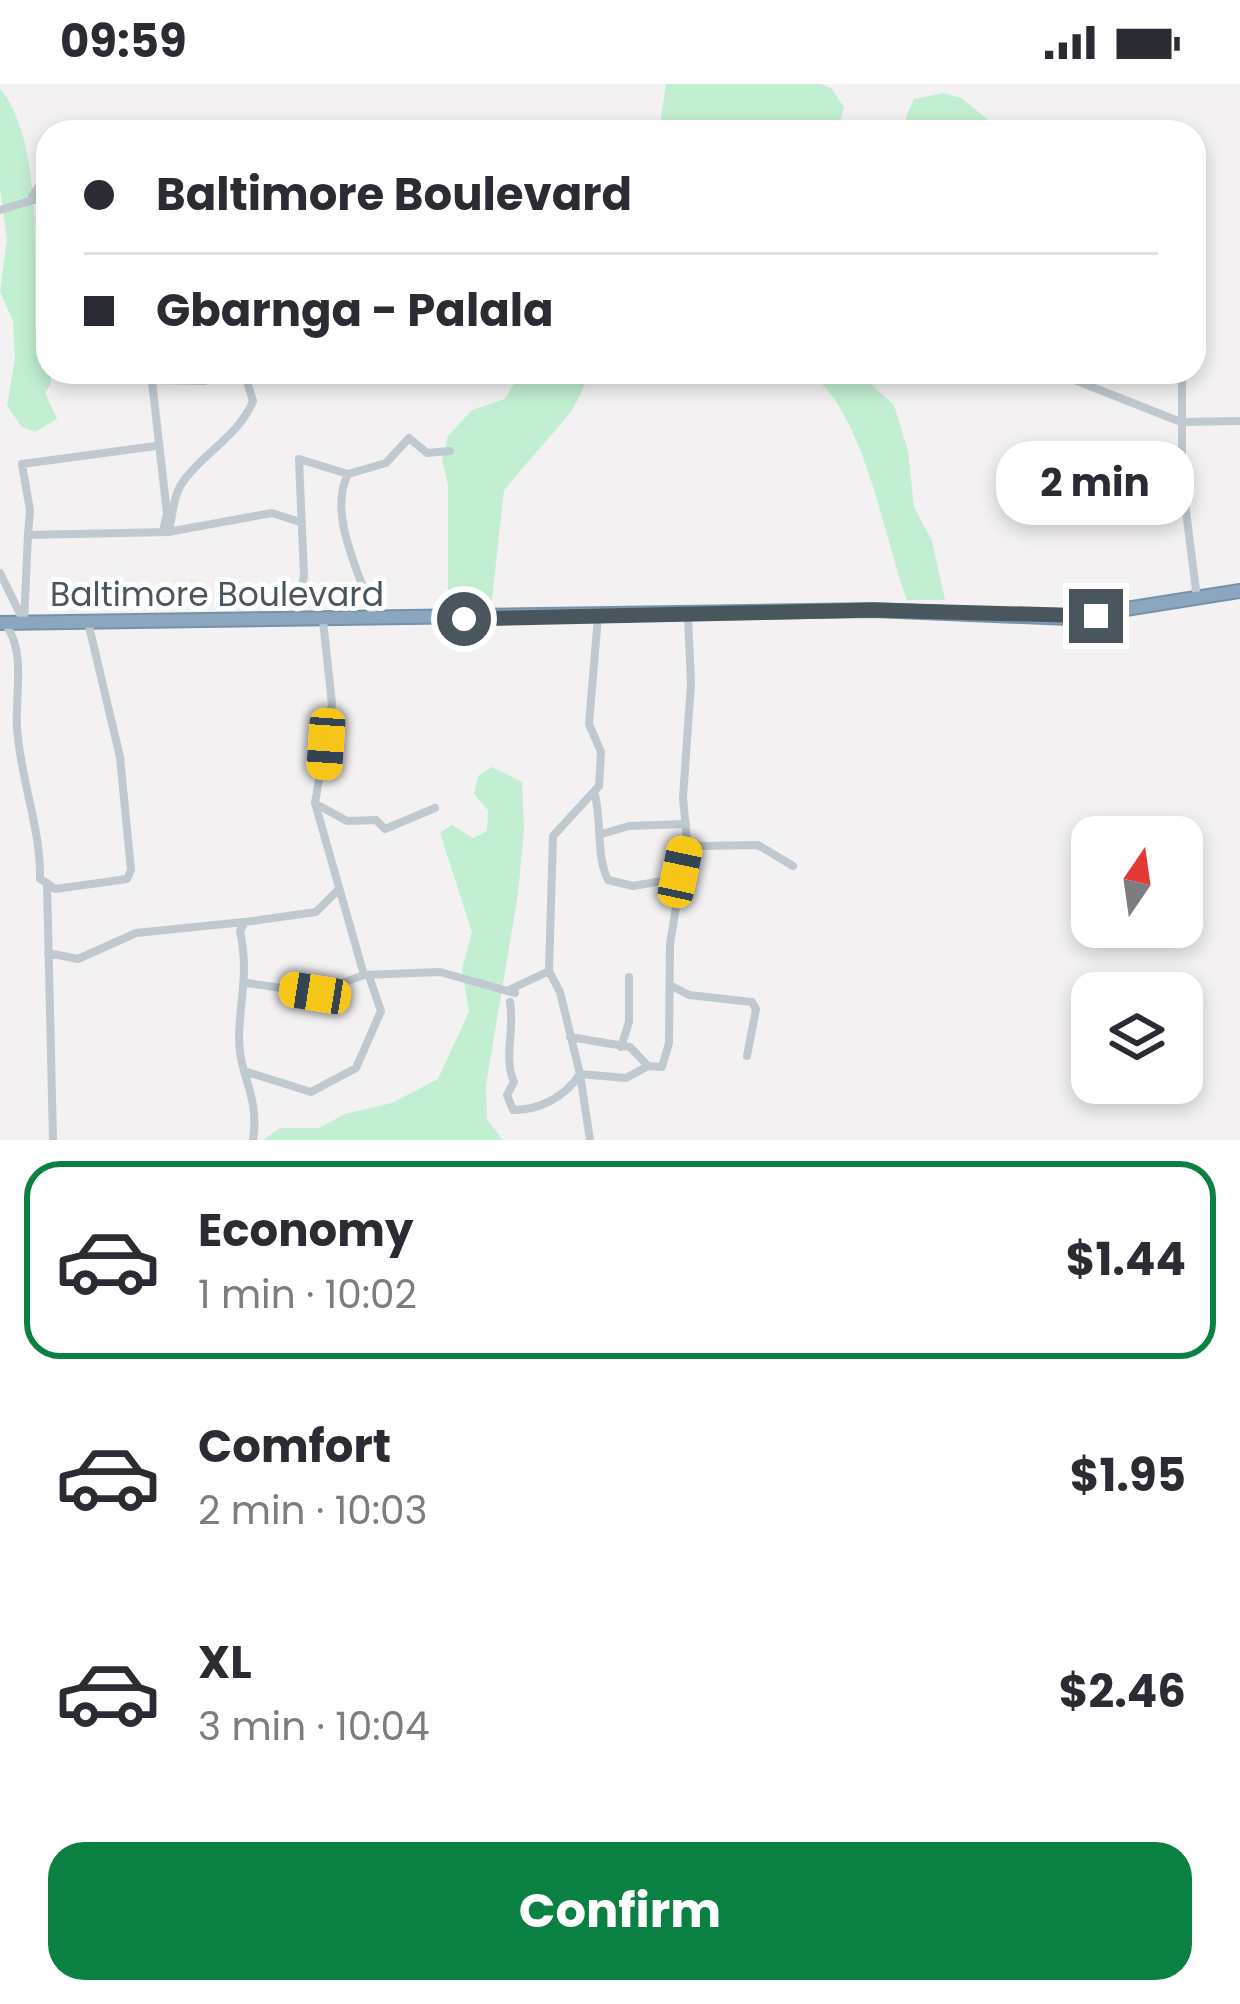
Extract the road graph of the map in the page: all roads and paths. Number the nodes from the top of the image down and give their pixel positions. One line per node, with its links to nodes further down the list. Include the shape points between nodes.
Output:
1 (36, 199): 2 (street)
2 (0, 209)
3 (152, 384): 9 (street)
4 (244, 384): 13 (street, via 254,401 247,418 186,476)
5 (1084, 384): 8 (street)
6 (1182, 384): 8 (street)
7 (1240, 421): 8 (street)
8 (1181, 422): 17 (street)
9 (156, 446): 13 (street); 14 (street, via 22,464)
10 (449, 451): 11 (street, via 427,453 409,438 386,464)
11 (348, 474): 12 (street, via 299,459); 21 (street, via 341,488 350,549)
12 (301, 522): 13 (street, via 272,513); 18 (street)
13 (165, 532): 14 (street)
14 (28, 535): 23 (street)
15 (0, 573): 23 (street)
16 (1240, 591): 17 (highway, Baltimore Boulevard)
17 (1198, 600): 19 (highway, Baltimore Boulevard, via 1070,618)
18 (297, 608)
19 (688, 616): 20 (highway, Baltimore Boulevard); 29 (street)
20 (598, 617): 21 (highway, Baltimore Boulevard); 26 (street, via 589,724 601,752)
21 (374, 620): 22 (highway, Baltimore Boulevard)
22 (323, 621): 24 (highway, Baltimore Boulevard); 27 (street, via 332,704)
23 (25, 622): 24 (highway, Baltimore Boulevard); 25 (highway, Baltimore Boulevard)
24 (88, 622): 34 (street, via 120,758 131,870 127,879 55,889)
25 (2, 623): 34 (street, via 16,640 20,747 40,879)
26 (595, 795): 30 (street); 38 (street, via 553,836)
27 (315, 802): 28 (street, via 385,829); 35 (street)
28 (434, 808)
29 (686, 824): 30 (street); 31 (street)
30 (604, 833): 33 (street, via 599,857 608,880 633,886)
31 (687, 840): 32 (street, via 758,845); 33 (street)
32 (794, 866)
33 (680, 878): 42 (street)
34 (47, 883): 37 (street)
35 (340, 888): 36 (street, via 316,912); 39 (street)
36 (245, 922): 37 (street, via 136,933 78,959); 41 (street)
37 (48, 952): 50 (street)
38 (549, 971): 43 (street); 44 (street)
39 (366, 976): 41 (street, via 315,993); 43 (street, via 440,972); 48 (street, via 382,1011 356,1068 311,1092)
40 (629, 977): 45 (street)
41 (248, 983): 48 (street, via 239,1040)
42 (670, 985): 46 (street, via 752,1003); 47 (street, via 669,1042 662,1067)
43 (511, 995): 49 (street, via 506,1065 513,1110 559,1099)
44 (570, 1037): 45 (street); 49 (street)
45 (621, 1047): 47 (street)
46 (747, 1056)
47 (649, 1066): 49 (street, via 626,1078)
48 (244, 1071): 51 (street, via 258,1109)
49 (580, 1074): 52 (street)
50 (52, 1140)
51 (253, 1140)
52 (590, 1140)

